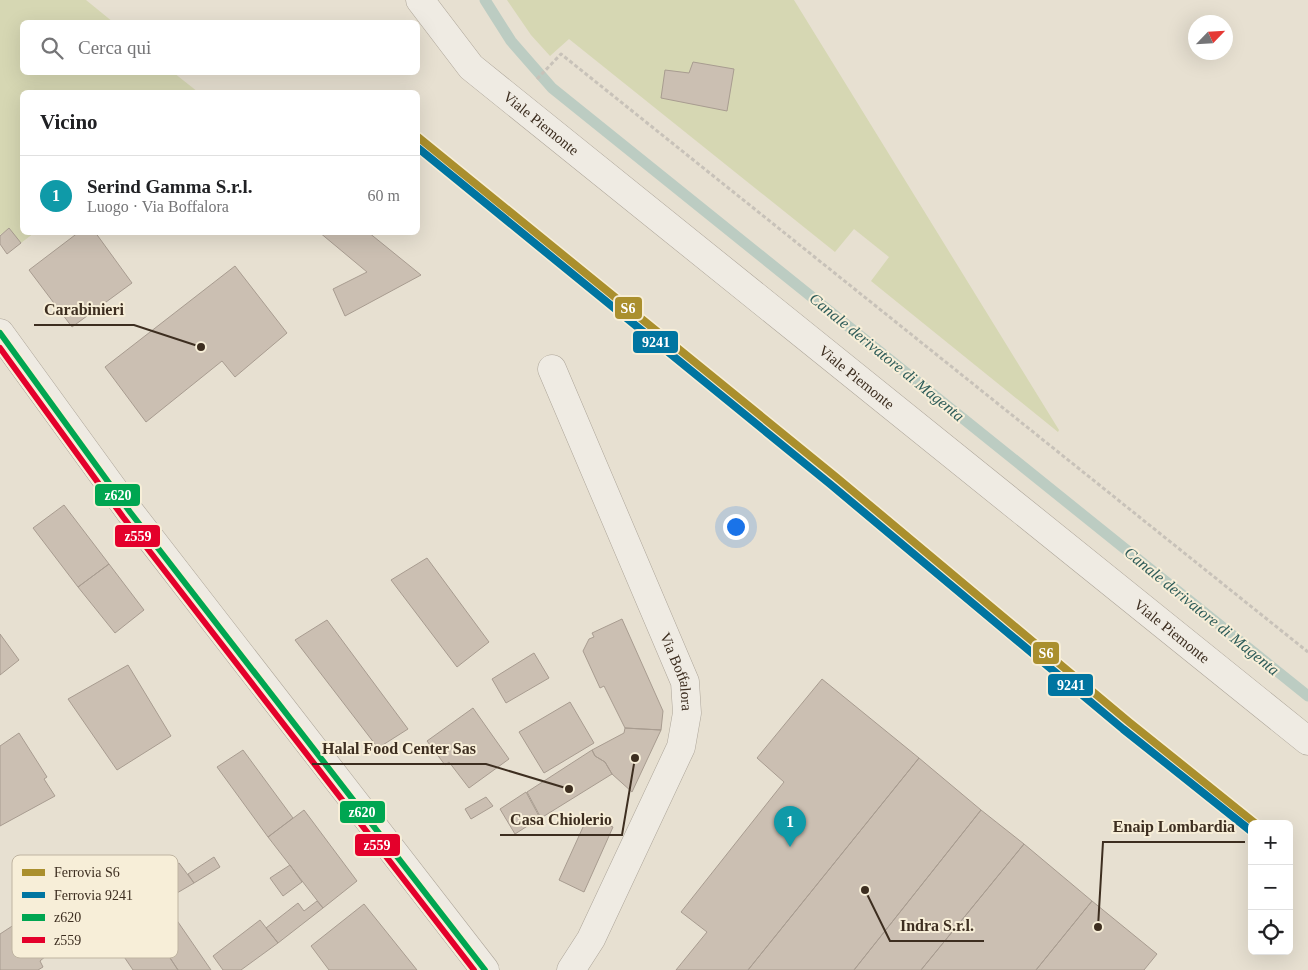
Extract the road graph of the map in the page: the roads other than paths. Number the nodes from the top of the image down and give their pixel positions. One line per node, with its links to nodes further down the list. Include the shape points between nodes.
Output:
1 (420, 0): 4 (street, Viale Piemonte, via 471,66)
2 (0, 333): 5 (street, via 136,520)
3 (552, 369): 6 (street, Via Boffalora, via 685,682 687,713 681,747 591,939)
4 (1308, 740)
5 (485, 970)
6 (571, 970)

